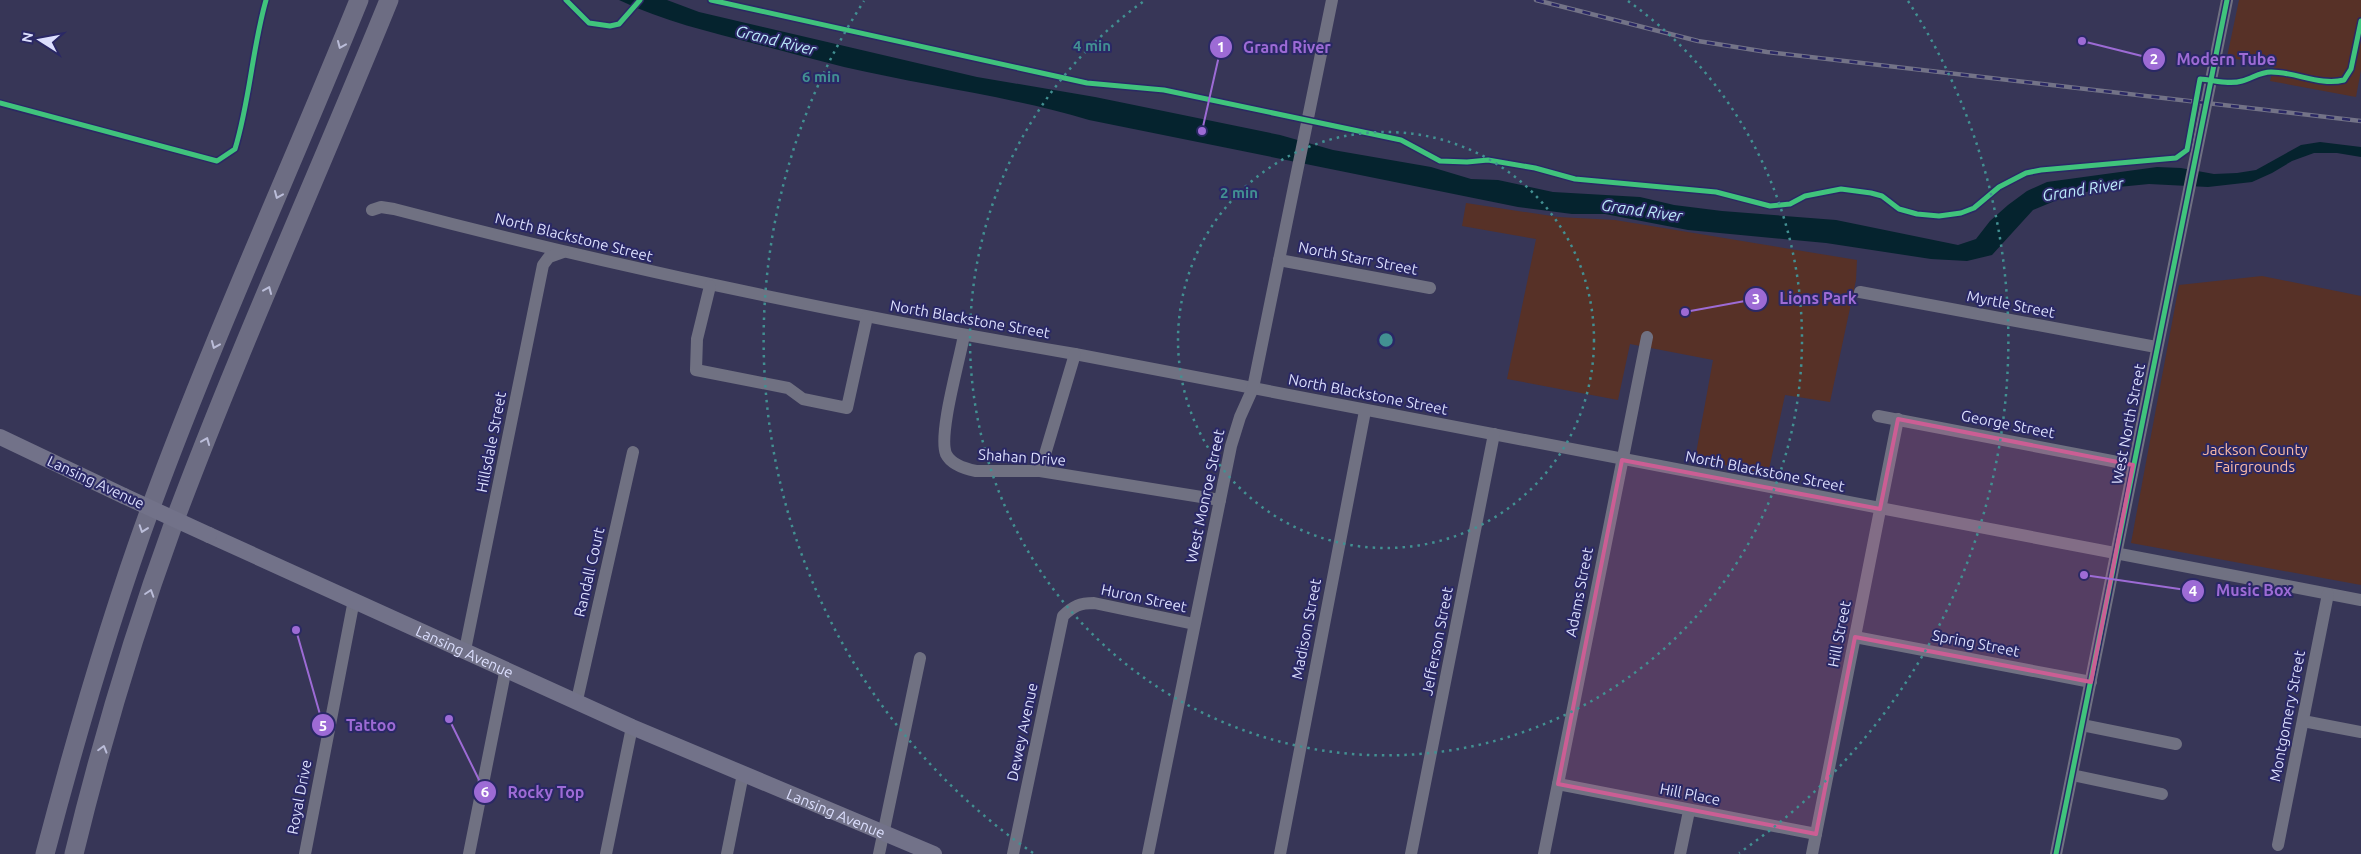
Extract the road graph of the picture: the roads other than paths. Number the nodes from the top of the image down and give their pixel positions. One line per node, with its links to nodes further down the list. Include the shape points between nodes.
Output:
1 (359, 0): 54 (highway, one-way to 54, via 193,397 152,504 92,689)
2 (389, 0): 49 (highway, one-way to 2, via 134,644 176,518)
3 (1332, 0): 7 (street, West Monroe Street)
4 (2227, 0): 14 (street, West North Street)
5 (372, 210): 6 (street, North Blackstone Street, via 381,207 394,209)
6 (563, 252): 8 (street, North Blackstone Street); 35 (street, Hillsdale Street, via 550,257 543,265)
7 (1279, 260): 9 (street, North Starr Street); 16 (street, West Monroe Street)
8 (710, 286): 11 (street, North Blackstone Street); 11 (street, via 697,339 696,370 788,388 803,399 846,408)
9 (1430, 288)
10 (1860, 292): 14 (street, Myrtle Street)
11 (866, 317): 12 (street, North Blackstone Street)
12 (964, 335): 15 (street, North Blackstone Street); 25 (street, Shahan Drive, via 945,428 946,454 959,465 976,470)
13 (1646, 337): 23 (street, Adams Street)
14 (2156, 347): 24 (street, West North Street)
15 (1075, 354): 16 (street, North Blackstone Street); 25 (street)
16 (1253, 388): 17 (street, North Blackstone Street); 26 (street, West Monroe Street, via 1231,446)
17 (1365, 411): 20 (street, North Blackstone Street); 65 (street, Madison Street)
18 (1878, 416): 19 (street, George Street)
19 (1898, 419): 24 (street, George Street); 27 (street, Hill Street)
20 (1494, 434): 23 (street, North Blackstone Street); 66 (street, Jefferson Street)
21 (0, 437): 30 (main road, Lansing Avenue, bridge)
22 (633, 452): 39 (street, Randall Court)
23 (1622, 460): 27 (street, North Blackstone Street); 47 (street, Adams Street)
24 (2133, 465): 28 (street, West North Street)
25 (1040, 471): 26 (street, Shahan Drive)
26 (1220, 500): 33 (street, West Monroe Street)
27 (1880, 509): 28 (street, North Blackstone Street); 34 (street, Hill Street)
28 (2115, 554): 29 (street, North Blackstone Street); 38 (street, West North Street)
29 (2328, 594): 31 (street, North Blackstone Street); 40 (street, Montgomery Street)
30 (354, 600): 35 (main road, Lansing Avenue); 57 (street, Royal Drive)
31 (2361, 600)
32 (1063, 616): 33 (street, Huron Street, via 1072,607 1094,603); 63 (street, Dewey Avenue)
33 (1194, 624): 64 (street, West Monroe Street)
34 (1855, 637): 38 (street, Spring Street); 52 (street, Hill Street)
35 (465, 650): 37 (main road, Lansing Avenue)
36 (920, 658): 51 (street)
37 (506, 668): 39 (main road, Lansing Avenue); 58 (street)
38 (2091, 682): 41 (street, West North Street)
39 (577, 700): 42 (main road, Lansing Avenue)
40 (2303, 721): 43 (street); 53 (street, Montgomery Street)
41 (2082, 725): 44 (street); 46 (street, West North Street)
42 (632, 727): 45 (main road, Lansing Avenue); 59 (street)
43 (2361, 732)
44 (2176, 744)
45 (743, 774): 51 (main road, Lansing Avenue); 60 (street)
46 (2072, 776): 48 (street); 70 (street, West North Street)
47 (1558, 784): 50 (street, Hill Place); 67 (street, Adams Street)
48 (2162, 794)
49 (90, 796): 55 (highway); 56 (highway)
50 (1689, 810): 52 (street, Hill Place); 68 (street)
51 (883, 832): 61 (street); 62 (main road, Lansing Avenue)
52 (1816, 834): 69 (street, Hill Street)
53 (2278, 845)
54 (46, 854)
55 (74, 854)
56 (80, 854)
57 (305, 854)
58 (468, 854)
59 (606, 854)
60 (727, 854)
61 (879, 854)
62 (934, 854)
63 (1014, 854)
64 (1148, 854)
65 (1280, 854)
66 (1412, 854)
67 (1544, 854)
68 (1680, 854)
69 (1812, 854)
70 (2056, 854)

